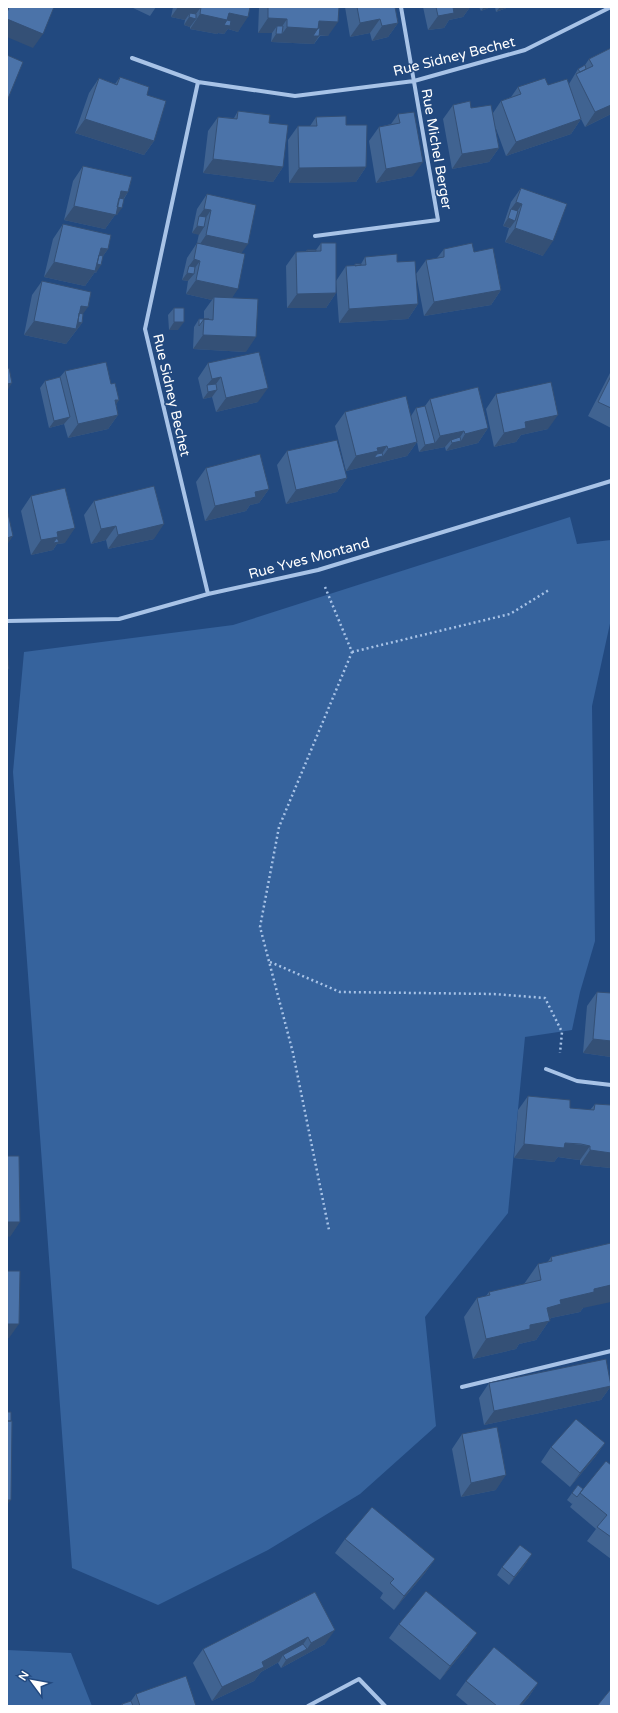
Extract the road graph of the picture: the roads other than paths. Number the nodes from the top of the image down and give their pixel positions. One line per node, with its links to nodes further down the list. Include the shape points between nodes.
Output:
1 (402, 7): 4 (street, Rue Michel Berger)
2 (611, 7): 4 (street, Rue Sidney Bechet, via 525,50)
3 (132, 58): 5 (street, Rue Sidney Bechet)
4 (414, 80): 5 (street, Rue Sidney Bechet, via 295,96); 6 (street, Rue Michel Berger, via 438,220)
5 (198, 82): 8 (street, Rue Sidney Bechet, via 145,329)
6 (315, 236)
7 (611, 480): 8 (street, Rue Yves Montand, via 318,570)
8 (208, 594): 9 (street, Rue Yves Montand, via 119,619)
9 (7, 621)
10 (546, 1069): 11 (street, via 577,1081)
11 (611, 1085)
12 (611, 1351): 13 (street)
13 (462, 1387)
14 (308, 1706): 15 (street, via 360,1679)
15 (385, 1706)

